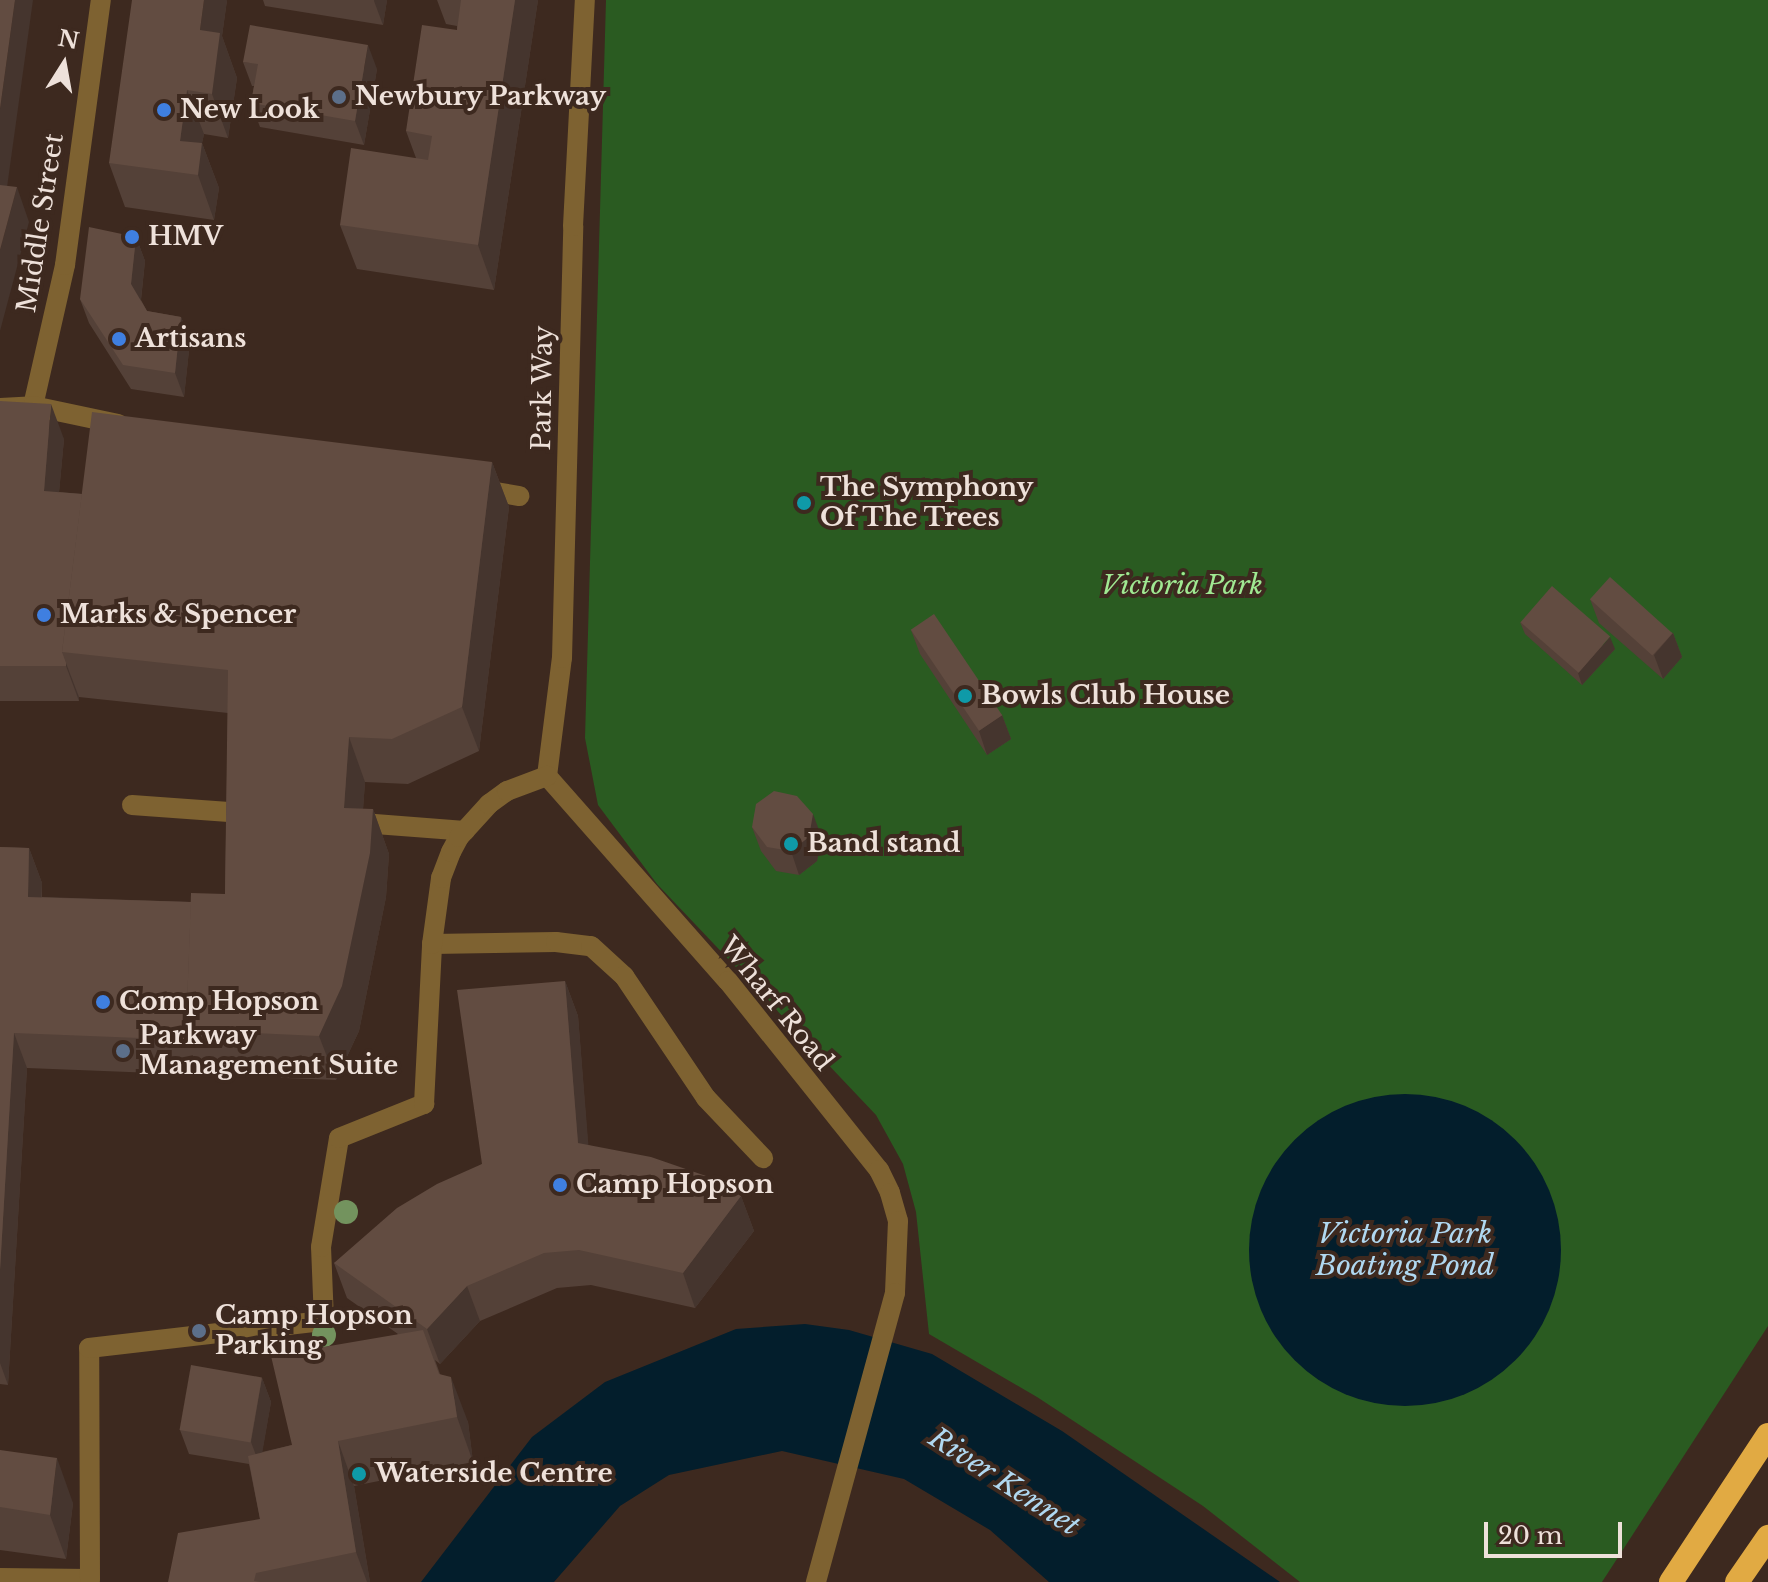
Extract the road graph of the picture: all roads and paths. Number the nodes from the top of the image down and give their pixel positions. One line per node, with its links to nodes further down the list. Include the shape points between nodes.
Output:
1 (101, 0): 3 (street, Middle Street, via 65,265)
2 (585, 0): 8 (street, Park Way, via 573,226 562,658)
3 (33, 406): 4 (street); 5 (street)
4 (0, 408)
5 (141, 429)
6 (458, 486): 7 (street)
7 (519, 496)
8 (547, 776): 12 (street, via 507,791); 18 (street, Wharf Road, via 728,981 879,1170 898,1221 895,1293)
9 (132, 805): 10 (street)
10 (243, 813)
11 (362, 823): 12 (street)
12 (465, 831): 13 (street, via 441,878)
13 (432, 944): 14 (street, via 591,946 624,976 706,1098); 17 (street, via 424,1104 339,1138 321,1247 324,1321 89,1348 90,1579)
14 (763, 1158)
15 (1768, 1435): 19 (highway)
16 (1768, 1537): 20 (highway)
17 (0, 1578)
18 (816, 1582)
19 (1671, 1582)
20 (1737, 1582)

